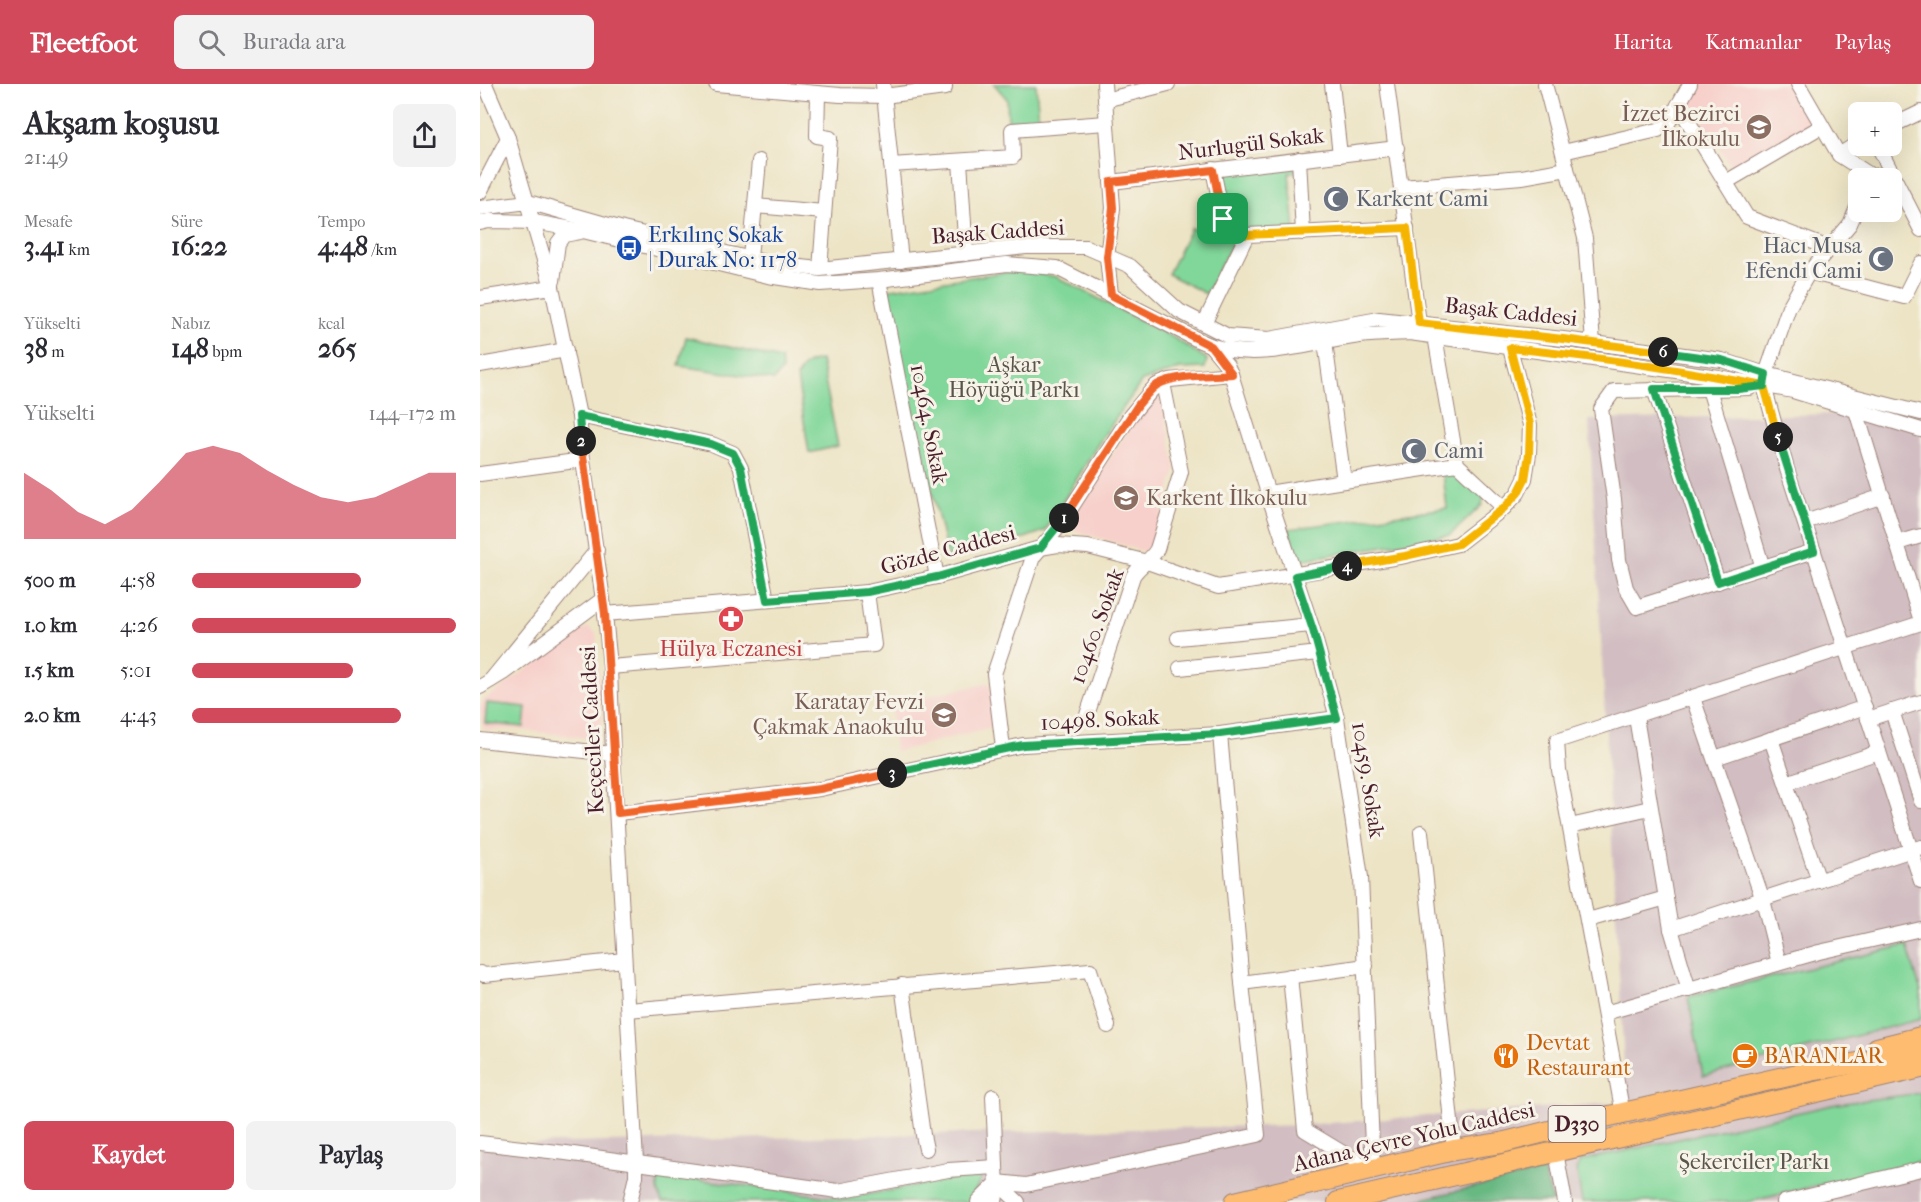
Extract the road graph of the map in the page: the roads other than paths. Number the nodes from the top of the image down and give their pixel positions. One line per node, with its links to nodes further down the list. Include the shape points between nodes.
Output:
1 (485, 84): 20 (street)
2 (716, 84): 13 (street)
3 (945, 84): 12 (street)
4 (1104, 84): 14 (street)
5 (1168, 84): 14 (street)
6 (1332, 84): 24 (street)
7 (1387, 84): 21 (street)
8 (1545, 84): 23 (street)
9 (1690, 84): 15 (street)
10 (1798, 84): 19 (street)
11 (839, 90): 12 (street); 13 (street)
12 (883, 90): 29 (street)
13 (818, 95): 41 (street, via 818,136 830,138)
14 (1105, 100): 18 (street)
15 (1678, 105): 23 (street, via 1667,124 1658,130); 34 (street)
16 (1921, 112): 17 (street)
17 (1902, 121)
18 (1106, 123): 27 (street, via 1012,130 1013,157); 33 (street)
19 (1822, 126): 25 (street); 34 (street)
20 (508, 138): 36 (street); 38 (street)
21 (1397, 148): 24 (street, Nurlugül Sokak); 35 (street)
22 (1848, 149): 25 (street)
23 (1563, 152): 32 (street)
24 (1340, 155): 26 (street, Nurlugül Sokak)
25 (1839, 155): 30 (street)
26 (1299, 159): 31 (street, Nurlugül Sokak); 48 (street)
27 (960, 160): 29 (street); 51 (street)
28 (759, 161): 39 (street)
29 (891, 165): 54 (street)
30 (1858, 168)
31 (1213, 170): 33 (street, Nurlugül Sokak); 49 (street, via 1223,219)
32 (1567, 170): 35 (street); 66 (street, via 1585,238)
33 (1111, 182): 52 (street, via 1113,208)
34 (1726, 182): 50 (street, via 1747,217)
35 (1402, 187): 45 (street)
36 (480, 192)
37 (1902, 192): 46 (street)
38 (528, 202): 40 (street, Başak Caddesi); 42 (street); 53 (street, Başak Caddesi)
39 (755, 206): 41 (street); 53 (street)
40 (480, 208)
41 (824, 212): 56 (street)
42 (534, 222): 44 (street, Başak Caddesi); 47 (street, Başak Caddesi); 59 (street, Keçeciler Caddesi)
43 (1851, 222): 50 (street)
44 (480, 223)
45 (1407, 228): 48 (street); 62 (street)
46 (1921, 230)
47 (583, 231): 58 (street, Başak Caddesi, via 768,276 820,284); 59 (street, via 564,236 558,243)
48 (1303, 232): 49 (street)
49 (1247, 235): 63 (street)
50 (1829, 248): 57 (street)
51 (966, 254): 52 (street, Başak Caddesi, via 1026,247 1086,248); 54 (street, Başak Caddesi)
52 (1107, 257): 60 (street); 63 (street, Başak Caddesi, via 1130,266 1179,311)
53 (750, 258): 56 (street, Başak Caddesi)
54 (901, 261): 56 (street, Başak Caddesi)
55 (1921, 264): 57 (street, via 1904,297)
56 (820, 269)
57 (1809, 272): 73 (street, via 1789,307)
58 (879, 280): 60 (street, Başak Caddesi, via 1007,264 1058,268); 97 (street, 10464. Sokak)
59 (552, 286): 61 (street); 69 (street, Keçeciler Caddesi)
60 (1111, 295): 67 (street, Başak Caddesi)
61 (480, 298)
62 (1419, 323): 63 (street, Başak Caddesi, via 1379,319 1269,339 1228,336); 66 (street, Başak Caddesi)
63 (1204, 324)
64 (1435, 336): 65 (street, Başak Caddesi, via 1410,333); 68 (street, Başak Caddesi); 82 (street)
65 (1325, 342): 70 (street, Başak Caddesi); 84 (street)
66 (1593, 343): 73 (street, Başak Caddesi, via 1722,360)
67 (1211, 346): 70 (street, Başak Caddesi); 72 (street, 10459. Sokak)
68 (1510, 348): 73 (street, Başak Caddesi); 87 (street, Gözde Caddesi, via 1530,424 1529,454 1525,479)
69 (566, 350): 71 (street); 79 (street, Keçeciler Caddesi)
70 (1253, 353): 72 (street)
71 (480, 365)
72 (1232, 374): 74 (street); 85 (street, 10459. Sokak)
73 (1765, 380): 76 (street, via 1738,389); 77 (street, Başak Caddesi); 78 (street, Başak Caddesi); 88 (street)
74 (1162, 383): 91 (street, via 1138,405 1059,527); 94 (street, 10460. Sokak, via 1181,472 1157,549)
75 (1654, 389): 76 (street); 98 (street); 98 (street, via 1614,391 1601,409 1619,560 1626,588 1637,607)
76 (1709, 389): 95 (street)
77 (1857, 411): 80 (street, Başak Caddesi); 86 (street)
78 (1921, 413)
79 (579, 416): 81 (street, Keçeciler Caddesi); 102 (street, via 711,444 733,453 741,468)
80 (1921, 430)
81 (583, 460): 83 (street); 92 (street, Keçeciler Caddesi)
82 (1457, 464): 84 (street); 87 (street)
83 (480, 474)
84 (1344, 481): 85 (street)
85 (1268, 493): 96 (street, 10459. Sokak)
86 (1883, 496): 88 (street); 90 (street)
87 (1504, 508): 96 (street, Gözde Caddesi, via 1458,544)
88 (1805, 522): 93 (street)
89 (1921, 536): 90 (street)
90 (1897, 543): 99 (street)
91 (1040, 548): 94 (street, Gözde Caddesi, via 1089,547); 97 (street, Gözde Caddesi); 122 (street, via 1029,566 994,674)
92 (597, 550): 101 (street, Keçeciler Caddesi); 111 (street)
93 (1814, 551): 95 (street); 107 (street)
94 (1147, 562): 96 (street, Gözde Caddesi, via 1218,587); 116 (street, 10460. Sokak, via 1133,576)
95 (1763, 568): 98 (street)
96 (1295, 576): 105 (street, 10459. Sokak)
97 (937, 577): 100 (street, Gözde Caddesi)
98 (1718, 582)
99 (1916, 584): 104 (street)
100 (867, 592): 102 (street, Gözde Caddesi); 109 (street, via 874,645)
101 (603, 599): 103 (street, Keçeciler Caddesi); 111 (street)
102 (767, 600): 103 (street, Gözde Caddesi)
103 (605, 614): 109 (street, Keçeciler Caddesi)
104 (1921, 622): 107 (street)
105 (1311, 625): 106 (street); 108 (street, 10459. Sokak)
106 (1178, 638)
107 (1846, 647): 112 (street); 115 (street)
108 (1318, 653): 110 (street); 118 (street, 10459. Sokak)
109 (610, 667): 124 (street, Keçeciler Caddesi)
110 (1180, 668)
111 (486, 684)
112 (1693, 698): 117 (street); 125 (street)
113 (1921, 702): 114 (street)
114 (1892, 711): 115 (street); 127 (street)
115 (1867, 713): 120 (street); 123 (street)
116 (1087, 715)
117 (1636, 717): 128 (street); 130 (street, via 1557,741)
118 (1337, 718): 119 (street, 10498. Sokak); 142 (street, 10459. Sokak, via 1361,877)
119 (1220, 734): 122 (street, 10498. Sokak); 145 (street)
120 (1771, 739): 125 (street); 126 (street)
121 (480, 740): 124 (street)
122 (1003, 748): 129 (street, 10498. Sokak, via 820,789)
123 (1879, 752): 126 (street); 132 (street)
124 (613, 754): 129 (street, Keçeciler Caddesi)
125 (1715, 758): 136 (street)
126 (1786, 783): 133 (street)
127 (1921, 801)
128 (1650, 808): 130 (street); 135 (street)
129 (618, 813): 140 (street, Keçeciler Caddesi)
130 (1570, 826): 137 (street)
131 (1421, 832): 161 (street)
132 (1915, 849): 133 (street); 134 (street)
133 (1819, 881): 136 (street)
134 (1921, 881)
135 (1666, 898): 137 (street); 138 (street)
136 (1763, 900): 138 (street); 141 (street)
137 (1588, 920): 149 (street)
138 (1671, 929): 147 (street)
139 (1921, 929): 141 (street)
140 (624, 960): 143 (street); 148 (street, Keçeciler Caddesi)
141 (1779, 963): 147 (street)
142 (1366, 966): 144 (street); 166 (street, 10459. Sokak)
143 (480, 973)
144 (1290, 976): 145 (street); 166 (street, via 1305,1130)
145 (1242, 983): 167 (street, via 1258,1135 1026,1185)
146 (902, 985): 148 (street); 150 (street, via 1090,970); 160 (street)
147 (1689, 990): 149 (street)
148 (628, 1010): 164 (street, Keçeciler Caddesi)
149 (1605, 1013): 158 (street)
150 (1108, 1026)
151 (1921, 1037): 154 (highway, via 1890,1043)
152 (1921, 1052): 154 (highway, Adana Çevre Yolu Caddesi / D330)
153 (1921, 1068): 156 (highway, Adana Çevre Yolu Caddesi / D330)
154 (1811, 1071): 158 (highway, Adana Çevre Yolu Caddesi / D330)
155 (1921, 1080): 156 (highway)
156 (1815, 1094): 162 (highway, Adana Çevre Yolu Caddesi / D330)
157 (993, 1096): 163 (street)
158 (1623, 1114): 161 (highway, Adana Çevre Yolu Caddesi / D330)
159 (480, 1143): 164 (street)
160 (926, 1149)
161 (1454, 1150): 166 (highway, Adana Çevre Yolu Caddesi / D330)
162 (1556, 1152): 174 (highway, Adana Çevre Yolu Caddesi / D330); 175 (street)
163 (996, 1167): 164 (street, via 948,1170 838,1191); 167 (street)
164 (636, 1169): 168 (street); 169 (street)
165 (1921, 1169): 176 (street)
166 (1373, 1171): 173 (highway, Adana Çevre Yolu Caddesi / D330)
167 (997, 1185): 170 (street); 171 (street); 172 (street)
168 (630, 1202)
169 (642, 1202)
170 (978, 1202)
171 (995, 1202)
172 (1018, 1202)
173 (1235, 1202)
174 (1338, 1202)
175 (1565, 1202)
176 (1784, 1202)

